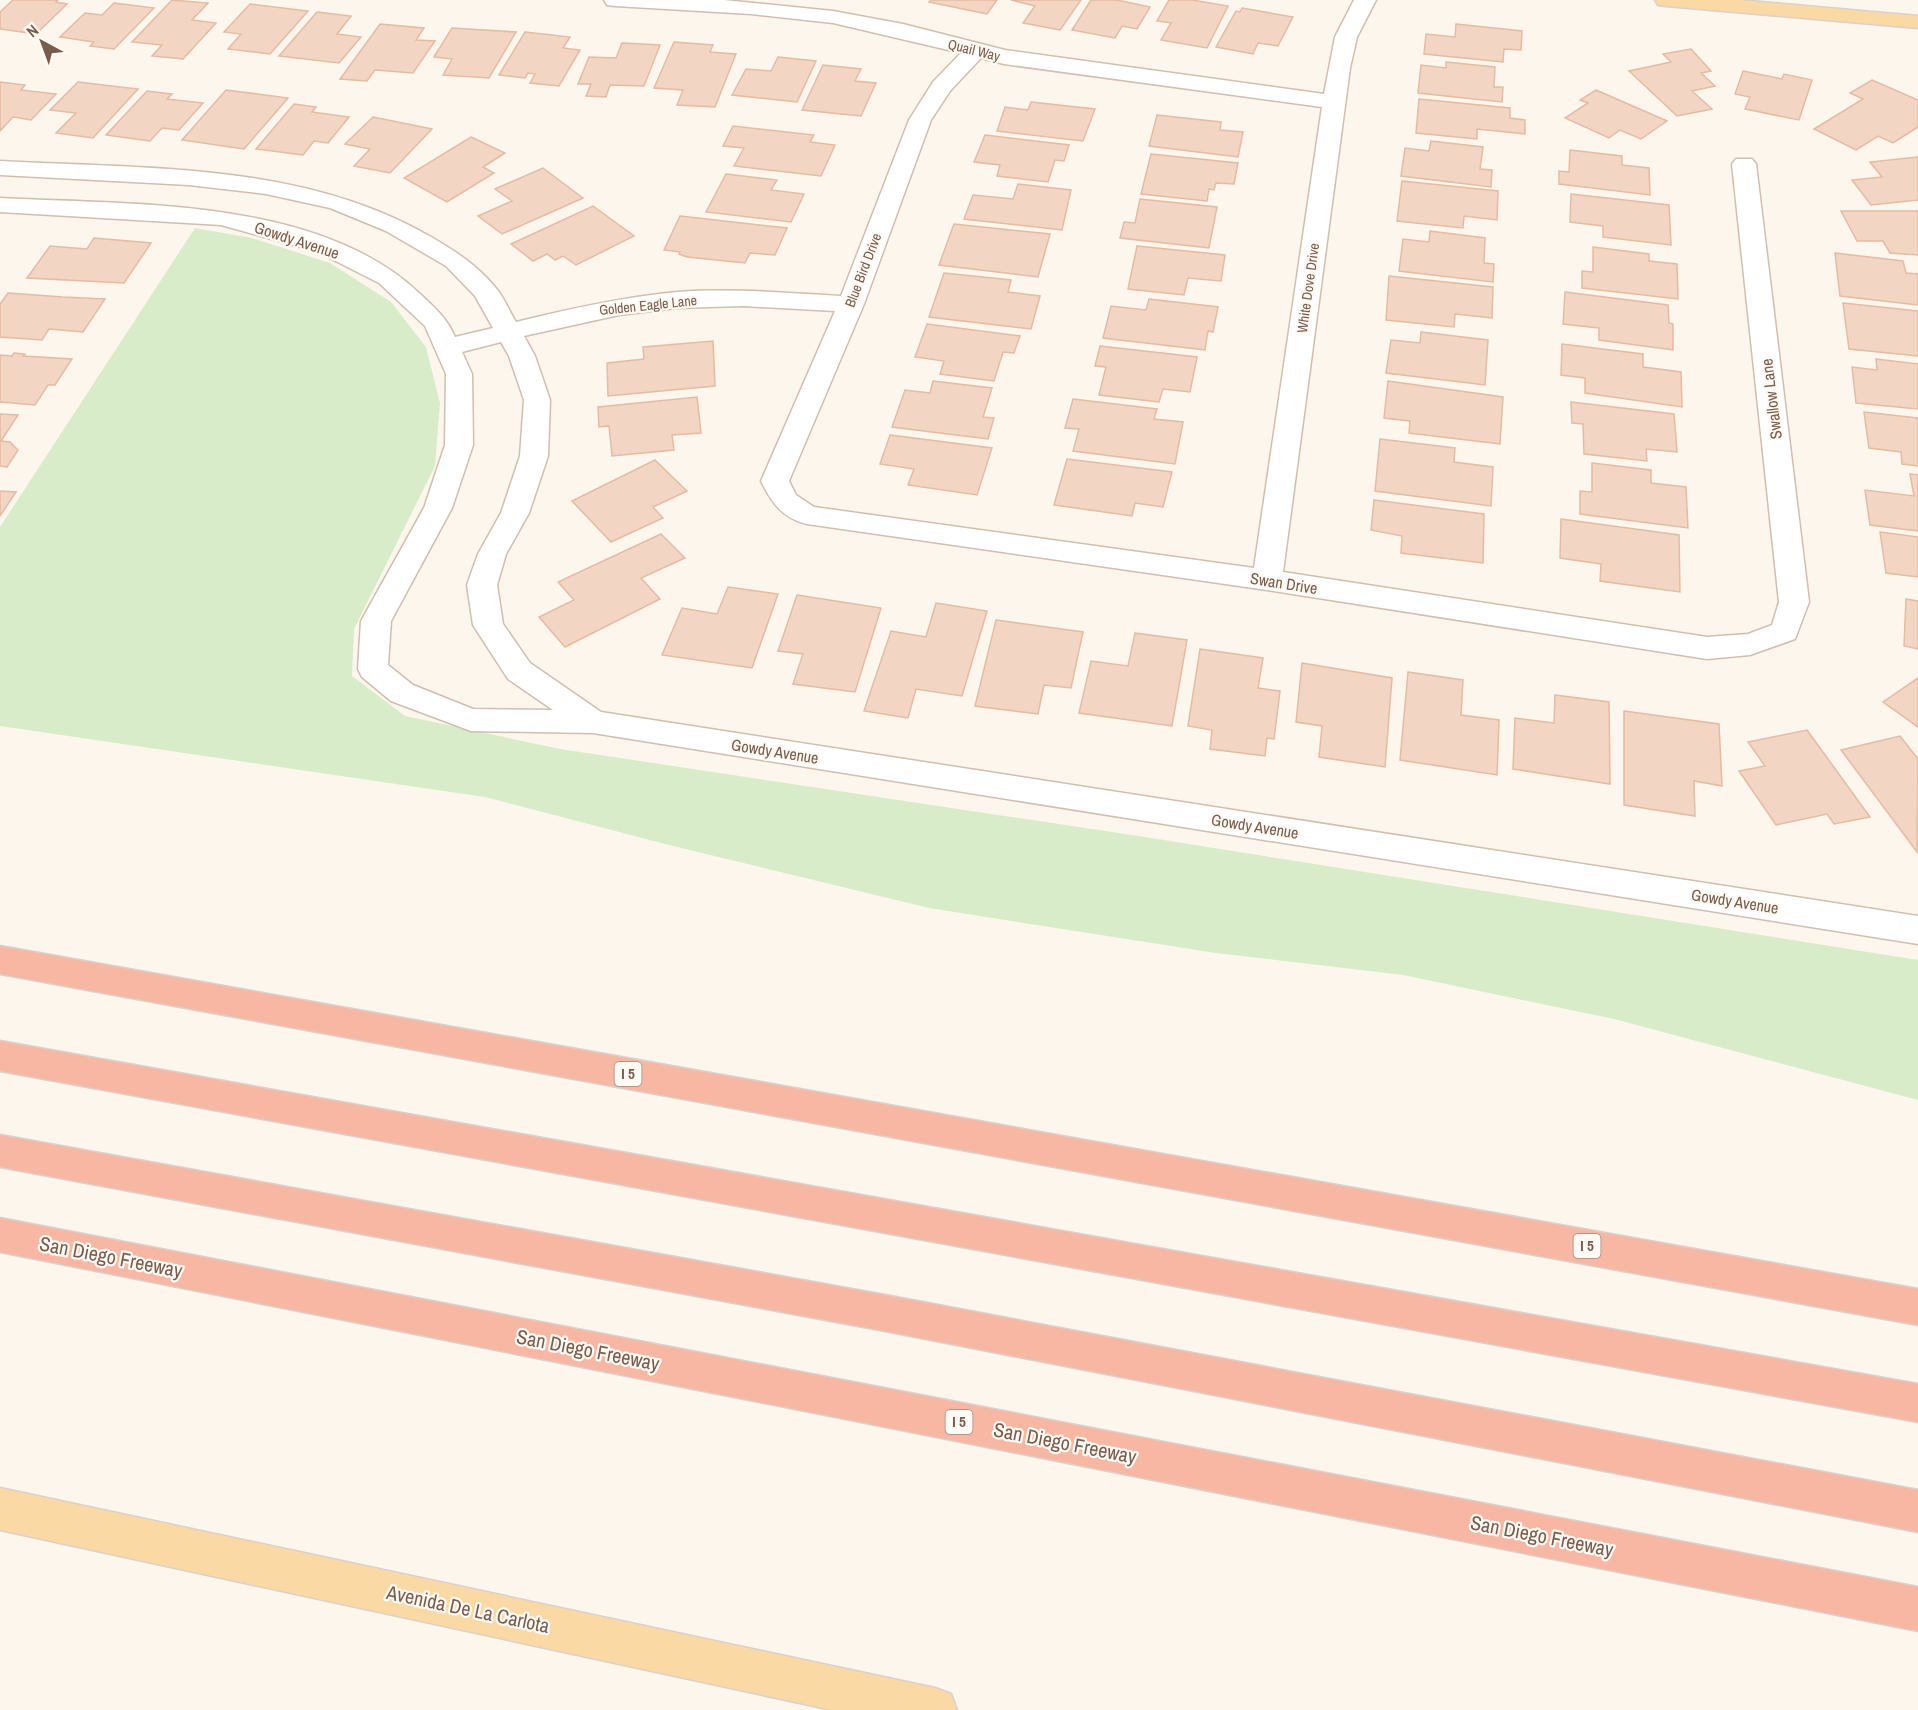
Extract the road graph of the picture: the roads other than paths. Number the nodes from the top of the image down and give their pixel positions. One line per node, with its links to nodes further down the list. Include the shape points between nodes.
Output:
1 (615, 0): 5 (street, Quail Way, via 833,17)
2 (1365, 0): 6 (street, White Dove Drive, via 1346,37)
3 (1666, 0): 4 (main road)
4 (1918, 22)
5 (976, 50): 6 (street, Quail Way, via 1040,63); 11 (street, Blue Bird Drive, via 929,102)
6 (1334, 102): 15 (street, White Dove Drive)
7 (1744, 164): 16 (street, Swallow Lane, via 1795,586 1795,610)
8 (11, 168): 9 (street); 12 (street, Gowdy Avenue, via 189,178 266,187 337,202 395,226 455,261 486,292)
9 (0, 197)
10 (0, 205): 13 (street, Gowdy Avenue, via 221,218 327,247 388,278 436,323)
11 (851, 304): 12 (street, Golden Eagle Lane, via 679,300 591,312); 14 (street, Blue Bird Drive, via 776,481)
12 (508, 332): 13 (street, Golden Eagle Lane); 17 (street, Gowdy Avenue, via 522,356 537,400 534,456 482,585 488,625 519,671)
13 (449, 347): 17 (street, Gowdy Avenue, via 459,374 459,445 438,508 376,621 373,669 402,693 471,720)
14 (785, 501): 15 (street, Swan Drive, via 807,515)
15 (1267, 580): 16 (street, Swan Drive, via 1707,648 1750,644)
16 (1784, 632)
17 (593, 722): 18 (street, Gowdy Avenue)
18 (1918, 930)
19 (0, 960): 23 (highway, I 5)
20 (0, 1056): 24 (highway)
21 (0, 1152): 26 (highway, via 885,1313)
22 (0, 1235): 27 (highway, San Diego Freeway / I 5)
23 (1918, 1307)
24 (1918, 1403)
25 (0, 1509): 28 (main road, Avenida De La Carlota)
26 (1918, 1511)
27 (1918, 1609)
28 (935, 1710)

